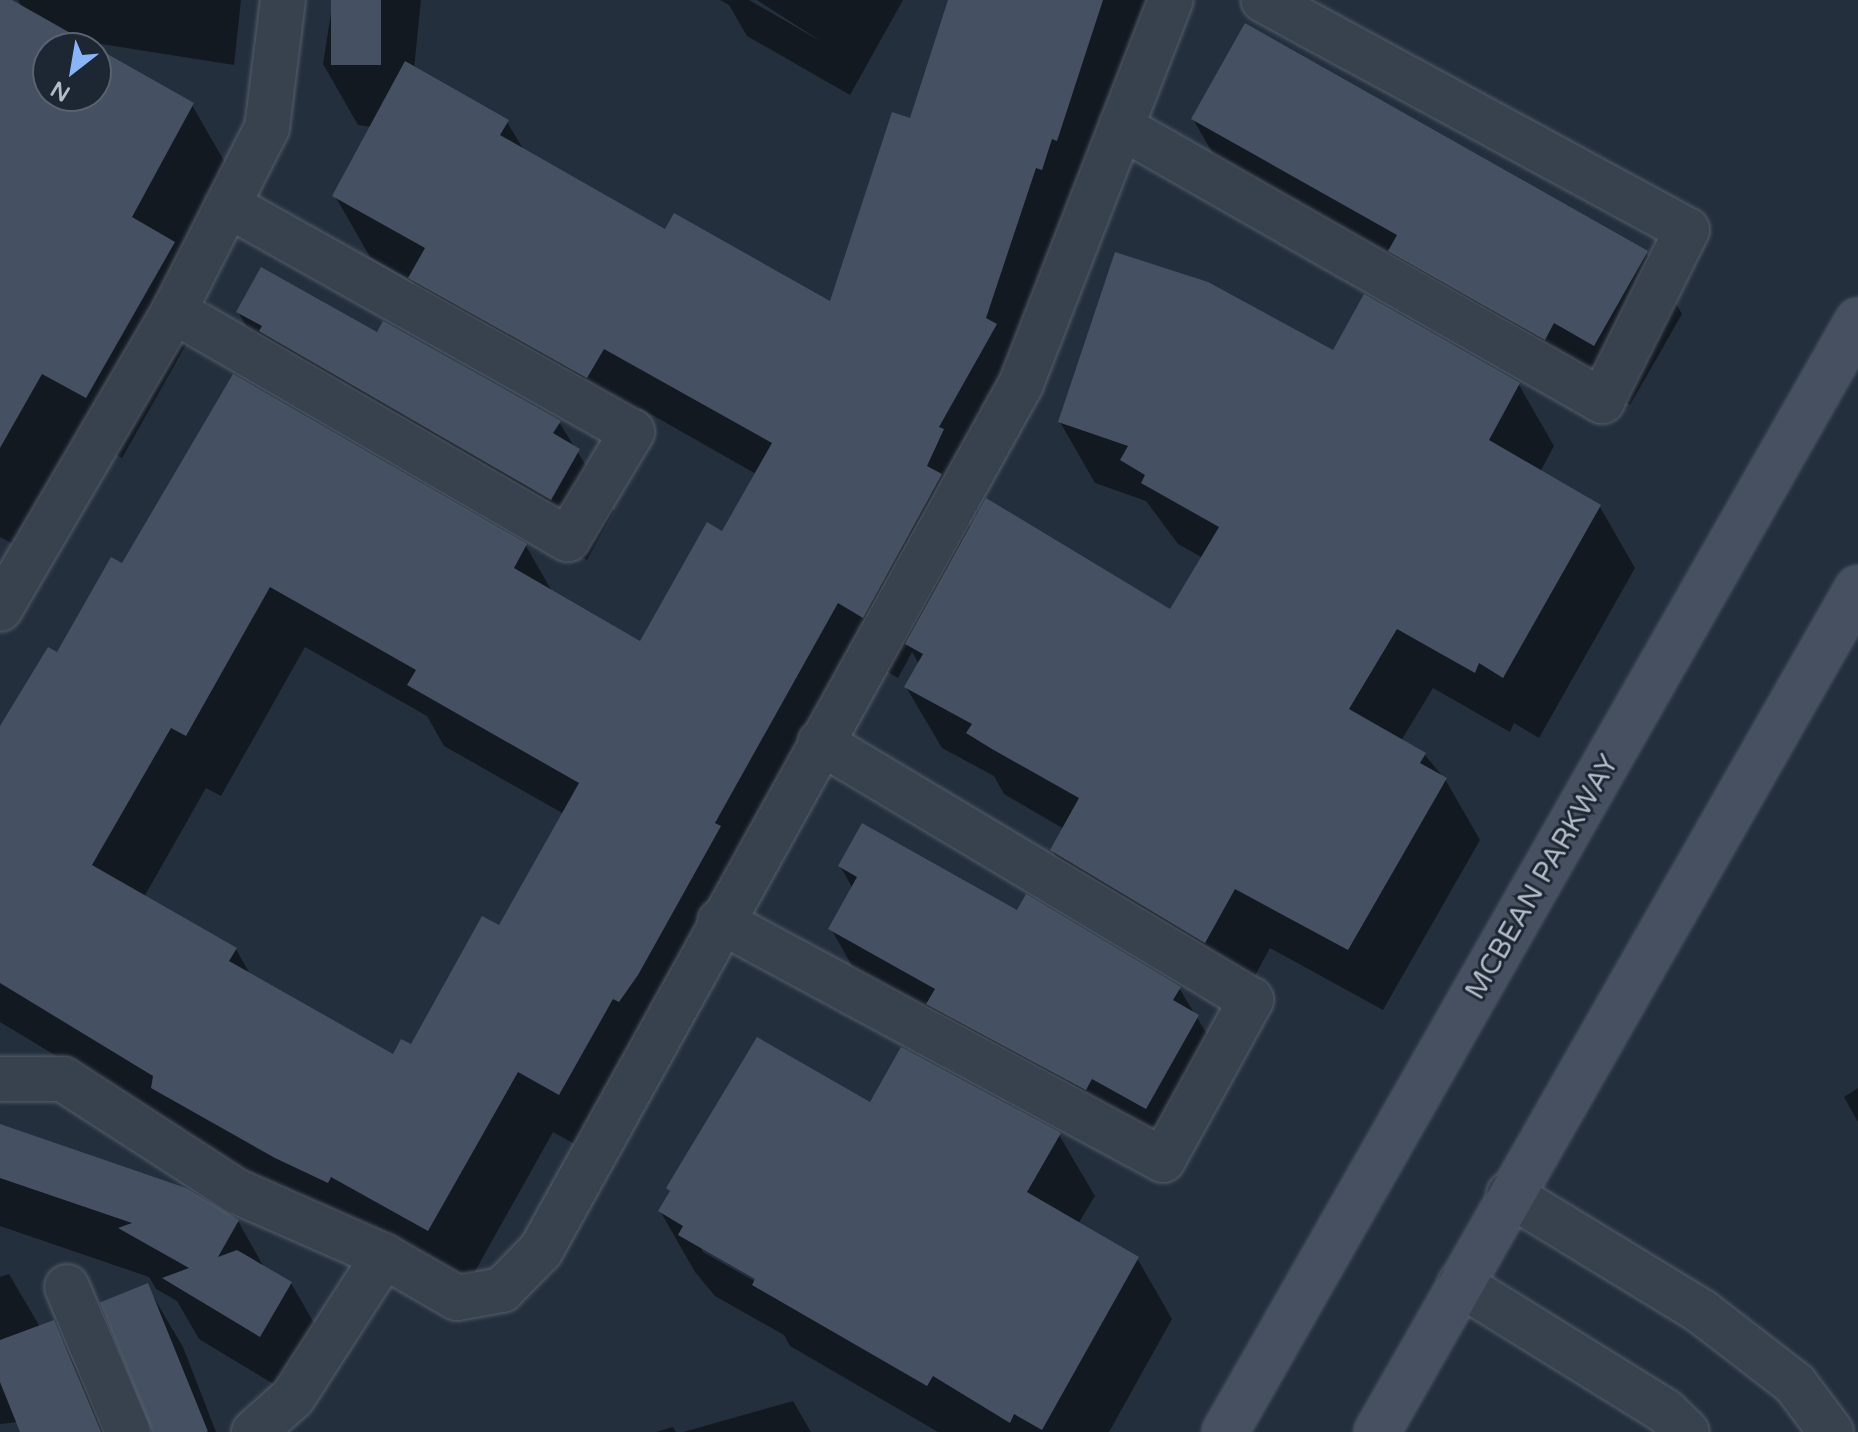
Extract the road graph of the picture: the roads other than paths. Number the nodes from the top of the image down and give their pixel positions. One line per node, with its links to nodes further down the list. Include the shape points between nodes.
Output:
1 (283, 0): 5 (street, via 267,128)
2 (1171, 0): 4 (street)
3 (1263, 0): 4 (street, via 1687,230 1602,401)
4 (1121, 127): 10 (street, via 1021,384)
5 (227, 205): 6 (street); 6 (street, via 632,432 568,539)
6 (174, 311): 9 (street)
7 (1858, 321): 19 (main road, MCBEAN PARKWAY)
8 (1858, 588): 13 (main road)
9 (3, 598)
10 (820, 742): 11 (street); 11 (street, via 1251,1000 1163,1160)
11 (720, 921): 14 (street, via 541,1250 502,1290 457,1298)
12 (0, 1079): 14 (street, via 63,1079 236,1191)
13 (1509, 1194): 15 (main road); 22 (street, via 1702,1312 1795,1384)
14 (384, 1256): 18 (street, via 293,1397)
15 (1460, 1284): 20 (main road); 21 (street, via 1665,1411)
16 (67, 1287): 17 (street)
17 (128, 1432)
18 (254, 1432)
19 (1225, 1432)
20 (1377, 1432)
21 (1687, 1432)
22 (1831, 1432)

